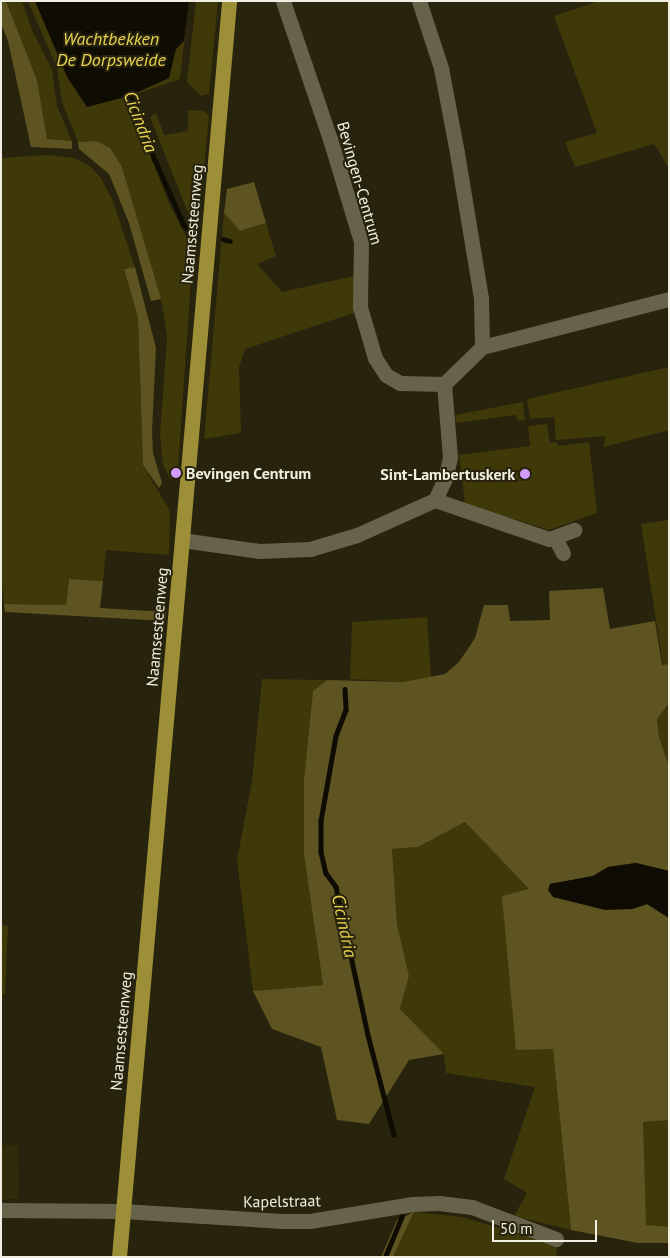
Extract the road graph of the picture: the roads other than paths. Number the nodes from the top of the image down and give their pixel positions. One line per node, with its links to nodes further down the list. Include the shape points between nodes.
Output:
1 (229, 1): 10 (main road, Naamsesteenweg)
2 (284, 1): 6 (street, Bevingen-Centrum, via 360,242 360,307 375,358 386,375 400,383)
3 (419, 1): 5 (street, via 441,68 457,153 481,298)
4 (669, 299): 5 (street)
5 (482, 347): 6 (street)
6 (444, 384): 7 (street, via 450,457 445,479)
7 (435, 500): 9 (street, via 542,537); 10 (street, via 357,535 310,550 259,551)
8 (574, 530): 9 (street)
9 (555, 538): 11 (street)
10 (182, 540): 13 (main road, Naamsesteenweg)
11 (563, 553)
12 (1, 1210): 13 (street, Kapelstraat)
13 (123, 1211): 14 (street, Kapelstraat, via 310,1221 413,1204 439,1203 472,1207); 15 (main road, Naamsesteenweg)
14 (556, 1239)
15 (119, 1257)

